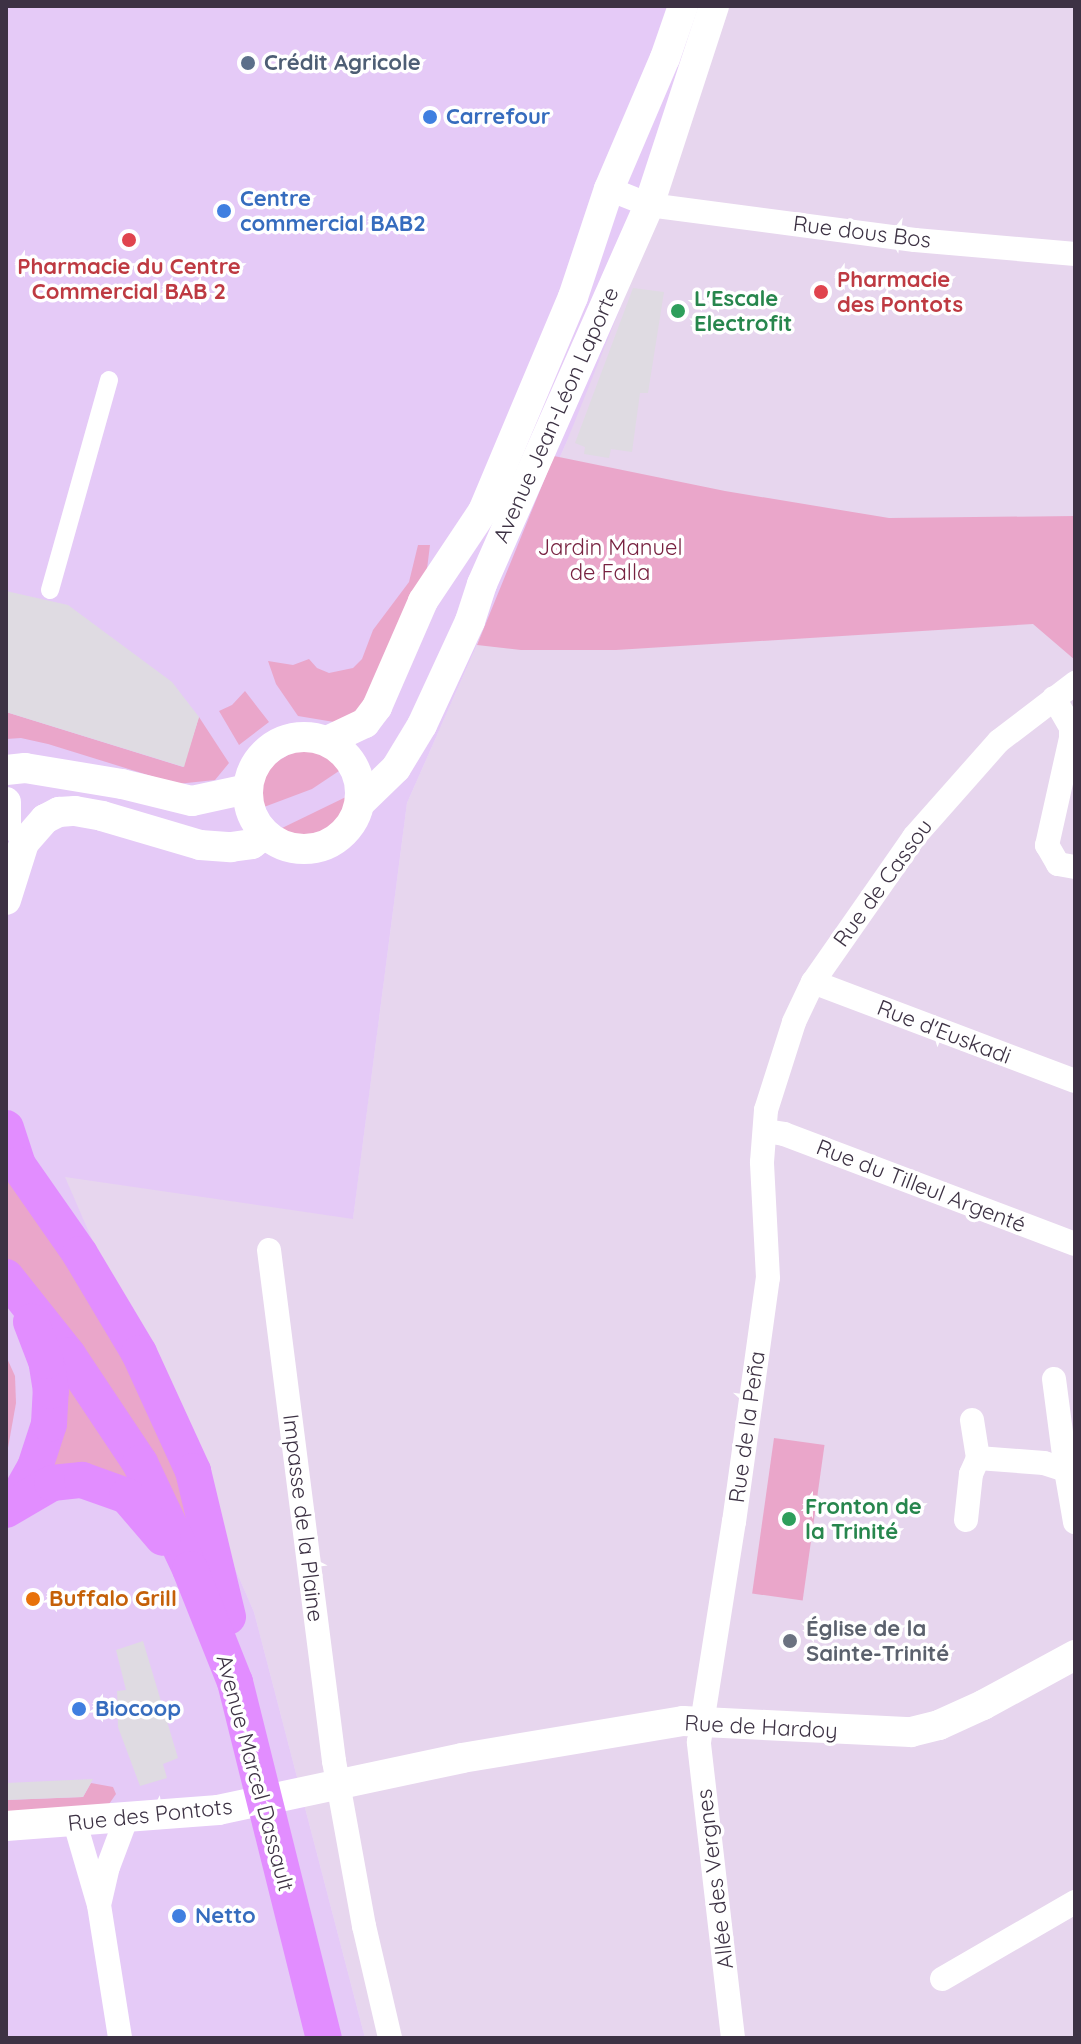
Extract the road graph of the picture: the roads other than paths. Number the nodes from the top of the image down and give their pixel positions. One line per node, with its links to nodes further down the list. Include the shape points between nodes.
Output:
1 (683, 6): 3 (street, Avenue Jean-Léon Laporte)
2 (714, 6): 4 (street, Avenue Jean-Léon Laporte)
3 (609, 189): 4 (street, Rue dous Bos); 10 (street, Avenue Jean-Léon Laporte, via 573,297 483,511 423,601 377,707 365,723)
4 (649, 205): 5 (street, Rue dous Bos, via 915,240); 14 (street, Avenue Jean-Léon Laporte, via 422,725 396,768)
5 (1075, 254)
6 (109, 380): 7 (street)
7 (50, 590)
8 (1075, 683): 9 (street, Rue de Cassou)
9 (1054, 698): 17 (street, via 1071,727 1071,738 1047,845 1058,864); 19 (street, Rue de Cassou, via 972,768 914,837)
10 (327, 741): 12 (street, via 298,736 281,741 256,762); 14 (street, via 351,761)
11 (6, 770): 12 (street, via 25,768 108,781 192,801)
12 (247, 789): 16 (street, via 254,819)
13 (6, 802): 15 (street)
14 (360, 803): 16 (street, via 356,818 322,846 292,848)
15 (6, 826)
16 (265, 834): 18 (street, via 252,844 200,845 102,816 59,812 45,819 24,843)
17 (1075, 867)
18 (6, 900)
19 (813, 982): 20 (street, Rue d'Euskadi); 22 (street, Rue de Cassou, via 781,1059 766,1110)
20 (1075, 1081)
21 (6, 1128): 35 (main road, via 18,1165 139,1353 193,1471 228,1613)
22 (766, 1131): 23 (street, Rue du Tilleul Argenté); 36 (street, Rue de la Peña, via 762,1162 768,1278)
23 (1075, 1244)
24 (269, 1250): 37 (street, Impasse de la Plaine)
25 (12, 1284): 30 (main road, via 46,1361 51,1391 44,1448); 33 (main road, Avenue Marcel Dassault, via 68,1355 140,1463)
26 (1054, 1379): 29 (street)
27 (972, 1420): 28 (street)
28 (978, 1458): 29 (street); 31 (street)
29 (1066, 1470): 32 (street)
30 (10, 1507): 33 (main road, via 52,1483 101,1484 127,1496)
31 (966, 1520)
32 (1075, 1522)
33 (190, 1569): 35 (main road, Avenue Marcel Dassault)
34 (1075, 1655): 36 (street, Rue de Hardoy, via 983,1705 911,1732)
35 (235, 1682): 45 (main road, Avenue Marcel Dassault)
36 (701, 1720): 37 (street, Rue de Hardoy, via 498,1751); 47 (street, Allée des Vergnes, via 699,1742)
37 (339, 1785): 38 (street, Rue des Pontots, via 218,1810); 46 (street, Impasse de la Plaine)
38 (126, 1819): 39 (street, Rue des Pontots); 42 (street)
39 (75, 1823): 40 (street, Rue des Pontots); 42 (street)
40 (6, 1826)
41 (1075, 1902): 43 (street)
42 (99, 1905): 44 (street)
43 (942, 1979)
44 (120, 2038)
45 (324, 2038)
46 (390, 2038)
47 (733, 2038)

